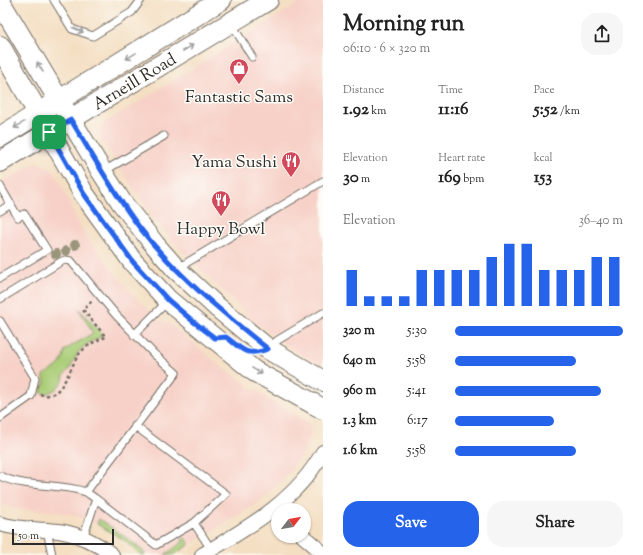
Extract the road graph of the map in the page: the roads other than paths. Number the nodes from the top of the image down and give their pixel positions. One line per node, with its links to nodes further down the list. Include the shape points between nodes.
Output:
1 (54, 0): 2 (lane, one-way to 2, via 72,29 94,36 132,12)
2 (141, 0)
3 (268, 0): 6 (main road, Arneill Road)
4 (0, 2): 9 (main road, one-way to 4)
5 (214, 2): 9 (main road, Arneill Road, one-way to 9)
6 (231, 22): 8 (lane); 11 (main road, Arneill Road, one-way to 6)
7 (0, 46): 10 (main road)
8 (252, 57)
9 (60, 100): 10 (main road, Arneill Road); 11 (main road)
10 (39, 113): 12 (main road); 14 (main road, Arneill Road, one-way to 14)
11 (71, 120): 12 (main road, Arneill Road); 16 (main road)
12 (49, 132): 15 (main road, Arneill Road); 24 (main road, via 84,194 112,234 133,262)
13 (164, 136): 16 (lane)
14 (0, 137)
15 (0, 162)
16 (102, 172): 21 (main road, via 140,228)
17 (323, 181): 21 (lane)
18 (0, 186): 19 (lane)
19 (11, 204): 20 (lane); 22 (lane, via 18,217 24,214 47,250)
20 (0, 211)
21 (176, 269): 29 (main road)
22 (0, 278)
23 (0, 299): 27 (lane, via 62,261 68,260)
24 (168, 300): 27 (lane); 28 (main road)
25 (323, 313): 29 (lane, via 278,340)
26 (0, 321): 32 (lane, via 35,378 31,396)
27 (134, 334): 33 (lane, via 176,373)
28 (215, 338): 29 (main road, via 226,337 248,352 256,353); 31 (main road, one-way to 31, via 254,371)
29 (268, 349): 30 (main road)
30 (323, 381)
31 (323, 409)
32 (0, 418)
33 (135, 426): 36 (lane); 40 (lane, via 226,494)
34 (323, 452): 38 (street)
35 (0, 476): 36 (lane, via 18,483)
36 (86, 492): 37 (lane)
37 (96, 499): 40 (lane, via 156,544); 43 (lane)
38 (283, 503)
39 (271, 514): 45 (street)
40 (194, 523): 45 (lane)
41 (0, 524): 42 (street, via 18,529)
42 (47, 530): 43 (street); 47 (lane)
43 (83, 538): 48 (street)
44 (311, 543): 46 (street)
45 (206, 552)
46 (323, 553)
47 (52, 555)
48 (112, 555)

